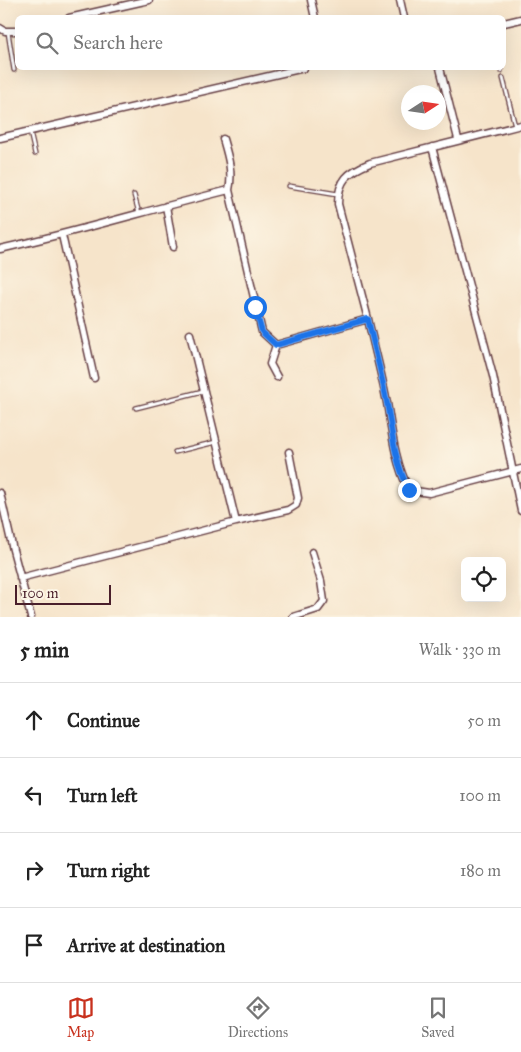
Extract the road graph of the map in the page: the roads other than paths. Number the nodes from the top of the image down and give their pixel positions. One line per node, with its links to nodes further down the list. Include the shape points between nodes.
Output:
1 (148, 0): 4 (street)
2 (311, 0): 5 (street)
3 (400, 0): 6 (street)
4 (95, 14)
5 (314, 15)
6 (403, 15)
7 (521, 19): 8 (street)
8 (506, 23)
9 (0, 28): 10 (street)
10 (8, 31): 11 (street); 12 (lane)
11 (15, 31)
12 (14, 70)
13 (295, 70): 17 (street)
14 (441, 70): 20 (street)
15 (502, 78): 16 (lane)
16 (518, 125): 20 (street)
17 (30, 132): 18 (street); 22 (lane)
18 (0, 138)
19 (223, 138): 24 (street, via 230,166)
20 (458, 139): 21 (street)
21 (432, 147): 25 (street, via 355,169 340,186); 43 (street, via 493,376)
22 (35, 154)
23 (290, 186): 25 (lane)
24 (229, 190): 27 (street); 34 (street, via 262,332)
25 (338, 194): 32 (street)
26 (134, 195): 28 (lane)
27 (166, 206): 28 (street); 30 (street)
28 (139, 213): 29 (street)
29 (62, 235): 31 (street); 36 (street)
30 (173, 247)
31 (0, 249)
32 (368, 319): 34 (street); 43 (street, via 397,460 409,490 429,493)
33 (190, 334): 37 (street)
34 (276, 345): 35 (street, via 270,367)
35 (277, 377)
36 (94, 378)
37 (204, 390): 38 (lane); 39 (street)
38 (136, 408)
39 (216, 442): 40 (lane); 47 (street)
40 (175, 452)
41 (289, 452): 47 (street, via 298,498 296,505 288,510)
42 (521, 469): 43 (street)
43 (512, 471): 45 (street)
44 (0, 494): 46 (street)
45 (521, 511)
46 (3, 519): 49 (street)
47 (236, 522): 49 (street)
48 (312, 552): 51 (street, via 324,601 318,609)
49 (20, 578): 50 (street)
50 (31, 617)
51 (293, 617)

